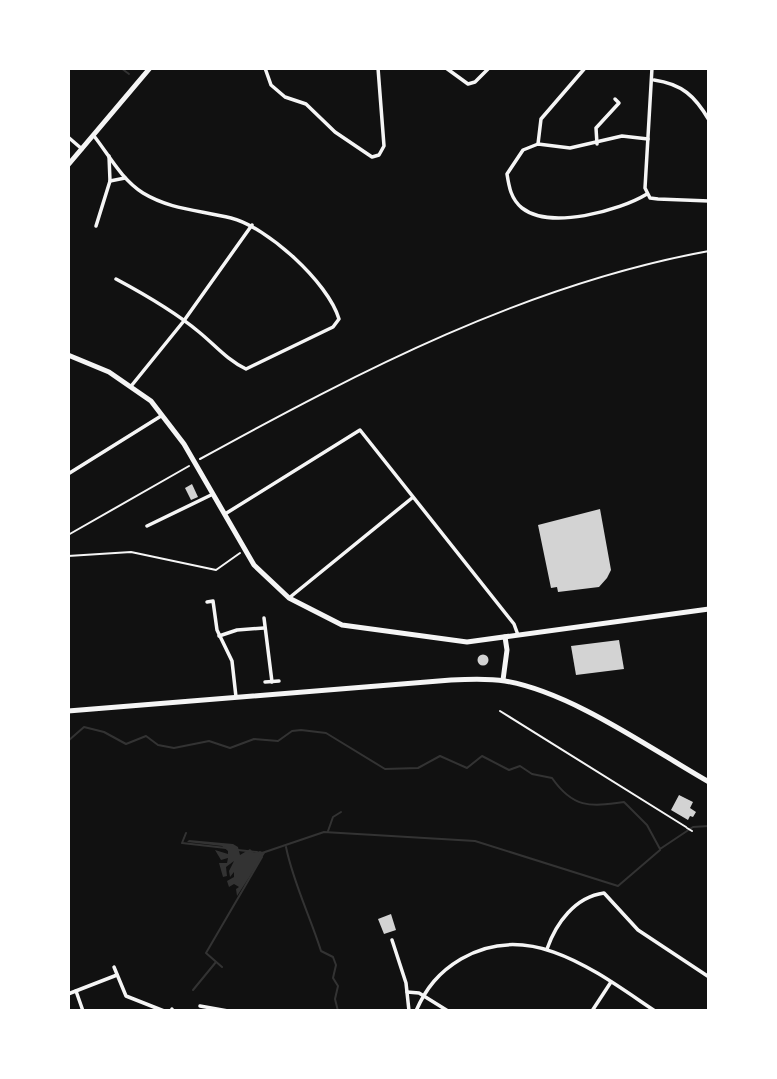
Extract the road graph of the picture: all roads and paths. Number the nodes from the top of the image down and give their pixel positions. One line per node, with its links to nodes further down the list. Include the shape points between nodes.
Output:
1 (150, 68): 13 (main road)
2 (242, 68): 3 (street)
3 (255, 68)
4 (265, 68): 5 (street, via 269,83 278,91 291,101 306,104 335,132 372,157 384,146)
5 (378, 68)
6 (446, 68): 7 (street, via 468,84)
7 (488, 68)
8 (585, 68): 16 (street, via 541,120)
9 (652, 68): 10 (street)
10 (654, 80): 12 (street, via 672,83 695,97); 15 (street)
11 (614, 99): 17 (street, via 619,103 596,128)
12 (709, 120)
13 (94, 136): 18 (main road); 19 (street)
14 (68, 137): 18 (street)
15 (648, 139): 17 (street, via 622,136); 23 (street)
16 (538, 144): 17 (street, via 570,148); 23 (street, via 523,150 507,174 510,193 519,207 533,215 581,217)
17 (597, 144)
18 (82, 149): 20 (main road)
19 (109, 156): 21 (street); 22 (street)
20 (68, 165)
21 (125, 178): 22 (street); 25 (street, via 168,205)
22 (110, 181): 26 (street)
23 (647, 194): 24 (street, via 658,200)
24 (709, 201)
25 (252, 225): 29 (street); 29 (street, via 281,247 319,287 336,309 336,324 251,369 234,363)
26 (96, 226)
27 (709, 251): 38 (path, via 611,275 454,329 300,404)
28 (116, 279): 29 (street, via 149,296)
29 (183, 322): 31 (street)
30 (68, 355): 31 (main road)
31 (132, 385): 32 (main road)
32 (163, 415): 33 (street); 34 (main road)
33 (68, 474)
34 (211, 495): 36 (main road); 37 (street)
35 (413, 498): 36 (street, via 360,430); 41 (street); 46 (street, via 514,624)
36 (223, 516): 39 (main road)
37 (147, 526)
38 (68, 535)
39 (243, 550): 40 (path, via 216,570 131,552); 41 (main road)
40 (68, 556)
41 (289, 598): 48 (main road, via 324,618 365,629 456,642)
42 (207, 602): 47 (street, via 213,601)
43 (709, 609): 46 (main road)
44 (264, 618): 45 (street)
45 (264, 628): 47 (street); 52 (street)
46 (518, 635): 48 (main road)
47 (219, 636): 53 (street, via 232,661)
48 (505, 637): 49 (main road)
49 (503, 680): 53 (main road); 56 (main road, via 587,712)
50 (279, 681): 52 (street)
51 (265, 682): 52 (street)
52 (272, 682)
53 (236, 697): 54 (main road)
54 (68, 711)
55 (500, 711): 57 (path)
56 (709, 782)
57 (692, 831)
58 (393, 940): 65 (street)
59 (547, 949): 62 (street, via 561,920 573,908 597,894 606,894 638,930); 63 (street); 67 (street, via 513,945 480,950 442,972)
60 (114, 967): 61 (street)
61 (117, 975): 64 (street); 71 (street, via 126,996)
62 (709, 978)
63 (611, 982): 76 (street); 77 (street)
64 (76, 991): 66 (street); 70 (street)
65 (407, 992): 67 (street); 73 (street)
66 (68, 994)
67 (423, 996): 74 (street); 75 (street)
68 (200, 1006): 69 (street)
69 (207, 1009): 72 (street)
70 (83, 1011)
71 (164, 1011)
72 (228, 1011)
73 (409, 1011)
74 (416, 1011)
75 (448, 1011)
76 (592, 1011)
77 (655, 1011)

